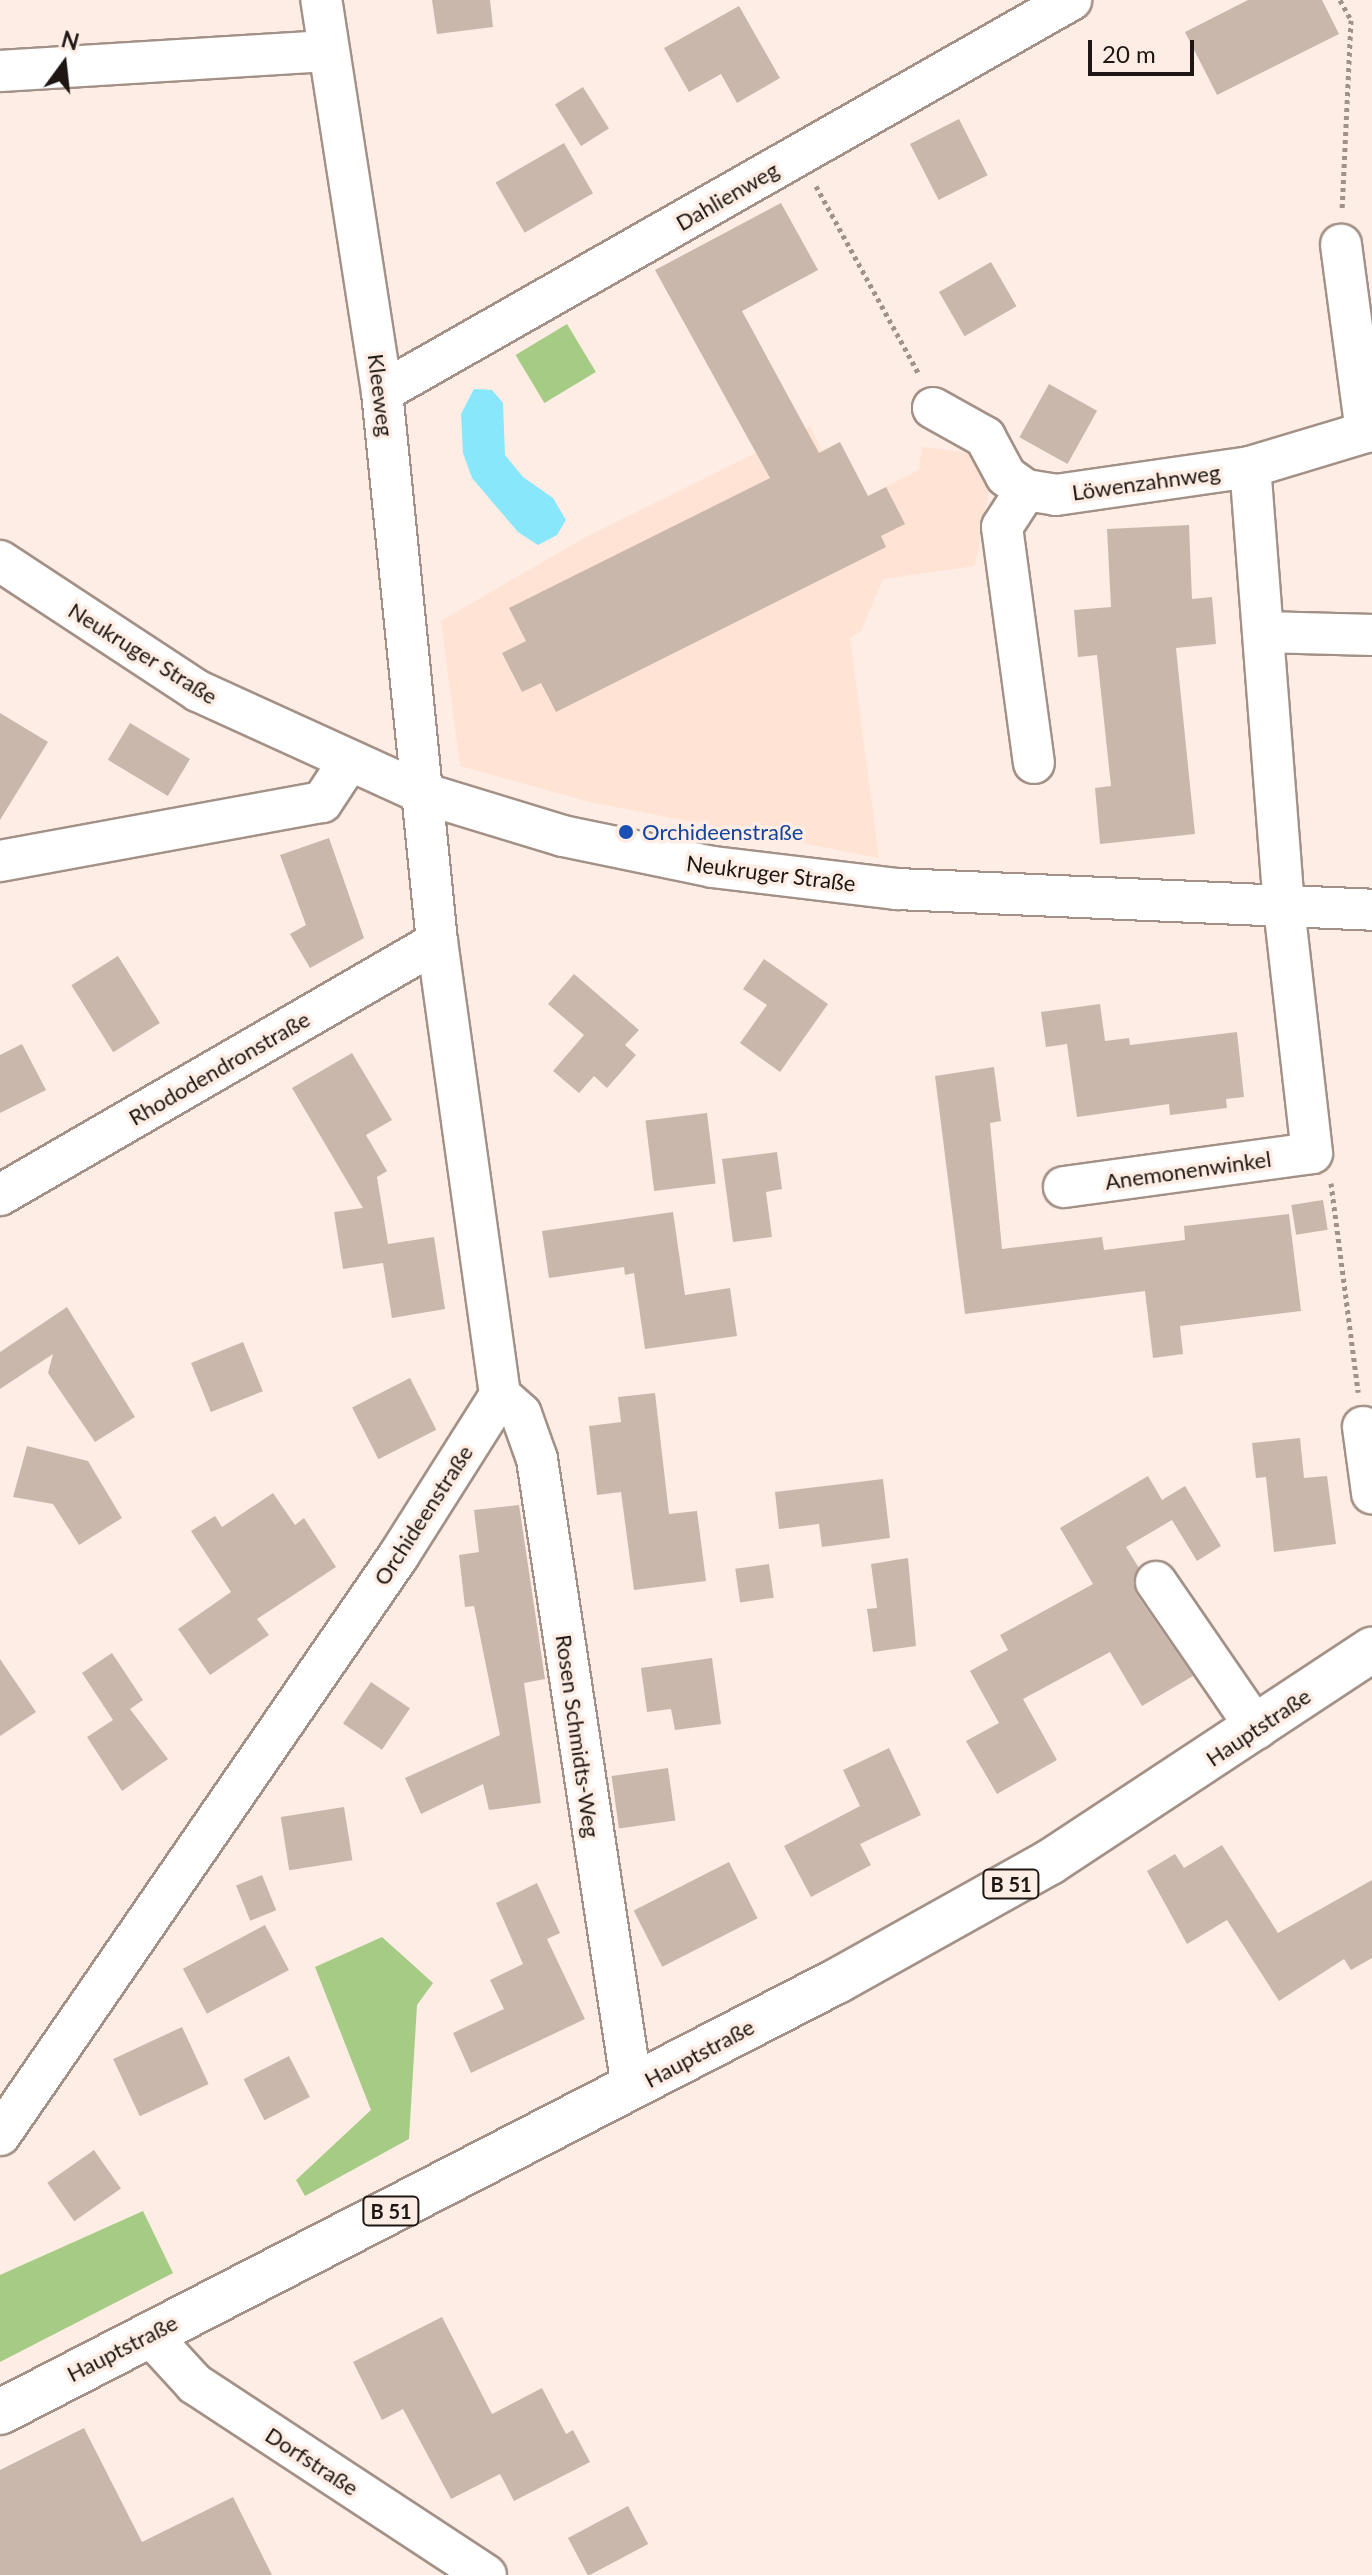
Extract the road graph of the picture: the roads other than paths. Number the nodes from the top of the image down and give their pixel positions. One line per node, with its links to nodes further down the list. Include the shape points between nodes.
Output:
1 (321, 0): 3 (street, Kleeweg)
2 (1071, 0): 6 (street, Dahlienweg)
3 (327, 51): 4 (street); 6 (street, Kleeweg)
4 (0, 71)
5 (1341, 245): 8 (street)
6 (382, 392): 16 (street, Kleeweg)
7 (933, 408): 10 (street, via 985,437 1006,476)
8 (1367, 410): 9 (street, Löwenzahnweg)
9 (1250, 467): 10 (street, Löwenzahnweg, via 1056,495); 12 (street, Löwenzahnweg)
10 (1026, 490): 15 (street, via 1002,527)
11 (0, 561): 14 (street, Neukruger Straße, via 198,691)
12 (1264, 632): 13 (street); 18 (street, Löwenzahnweg)
13 (1372, 635)
14 (349, 761): 16 (street, Neukruger Straße); 17 (street, via 322,802)
15 (1034, 763)
16 (422, 793): 18 (street, Neukruger Straße, via 563,836 713,867 897,889); 20 (street)
17 (0, 861)
18 (1284, 907): 19 (street, Neukruger Straße); 21 (street, Anemonenwinkel, via 1312,1153)
19 (1372, 910)
20 (437, 942): 22 (street, Rhododendronstraße); 23 (street)
21 (1064, 1187)
22 (0, 1195)
23 (500, 1395): 29 (street, Rosen Schmidts-Weg, via 521,1414 537,1459); 30 (street, Orchideenstraße, via 399,1555)
24 (1363, 1427): 25 (street)
25 (1372, 1493)
26 (1156, 1582): 28 (street)
27 (1372, 1650): 28 (main road, Hauptstraße / B 51)
28 (1257, 1729): 29 (main road, Hauptstraße / B 51, via 1050,1862)
29 (632, 2088): 31 (main road, Hauptstraße / B 51)
30 (0, 2135)
31 (149, 2334): 32 (main road, Hauptstraße / B 51); 33 (street, Dorfstraße, via 195,2384)
32 (0, 2412)
33 (486, 2575)

